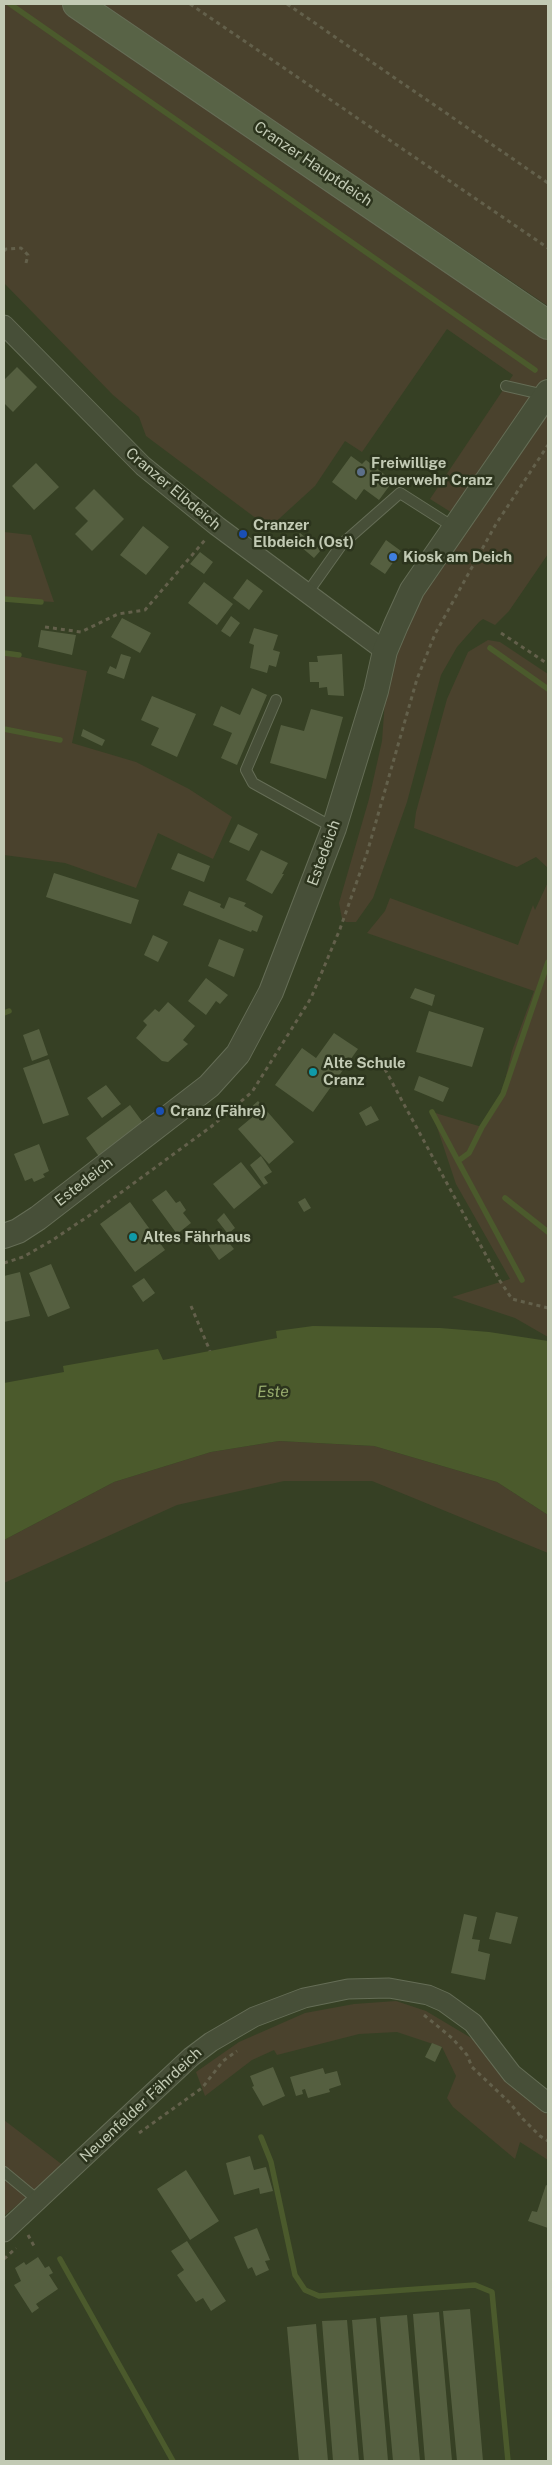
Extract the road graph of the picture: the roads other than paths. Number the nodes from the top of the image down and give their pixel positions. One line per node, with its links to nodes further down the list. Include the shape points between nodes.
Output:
1 (78, 4): 3 (main road, Cranzer Hauptdeich)
2 (4, 325): 7 (street, Cranzer Elbdeich, via 143,466 217,526)
3 (548, 325)
4 (506, 386): 5 (lane)
5 (547, 394): 6 (street, Estedeich)
6 (456, 528): 7 (lane, via 400,493 342,544); 8 (street, Estedeich, via 412,590)
7 (308, 592): 8 (street, Cranzer Elbdeich)
8 (385, 651): 10 (street, Estedeich)
9 (276, 700): 10 (lane, via 246,770 253,783)
10 (334, 828): 11 (street, Estedeich, via 271,992 238,1054 209,1086 38,1218)
11 (4, 1236)
12 (548, 2103): 14 (street, Neuenfelder Fährdeich, via 512,2074 473,2023 444,2002 421,1993 389,1988 328,1992 254,2017 210,2042 174,2072)
13 (4, 2172): 14 (lane)
14 (39, 2201): 15 (street, Neuenfelder Fährdeich)
15 (4, 2232)

